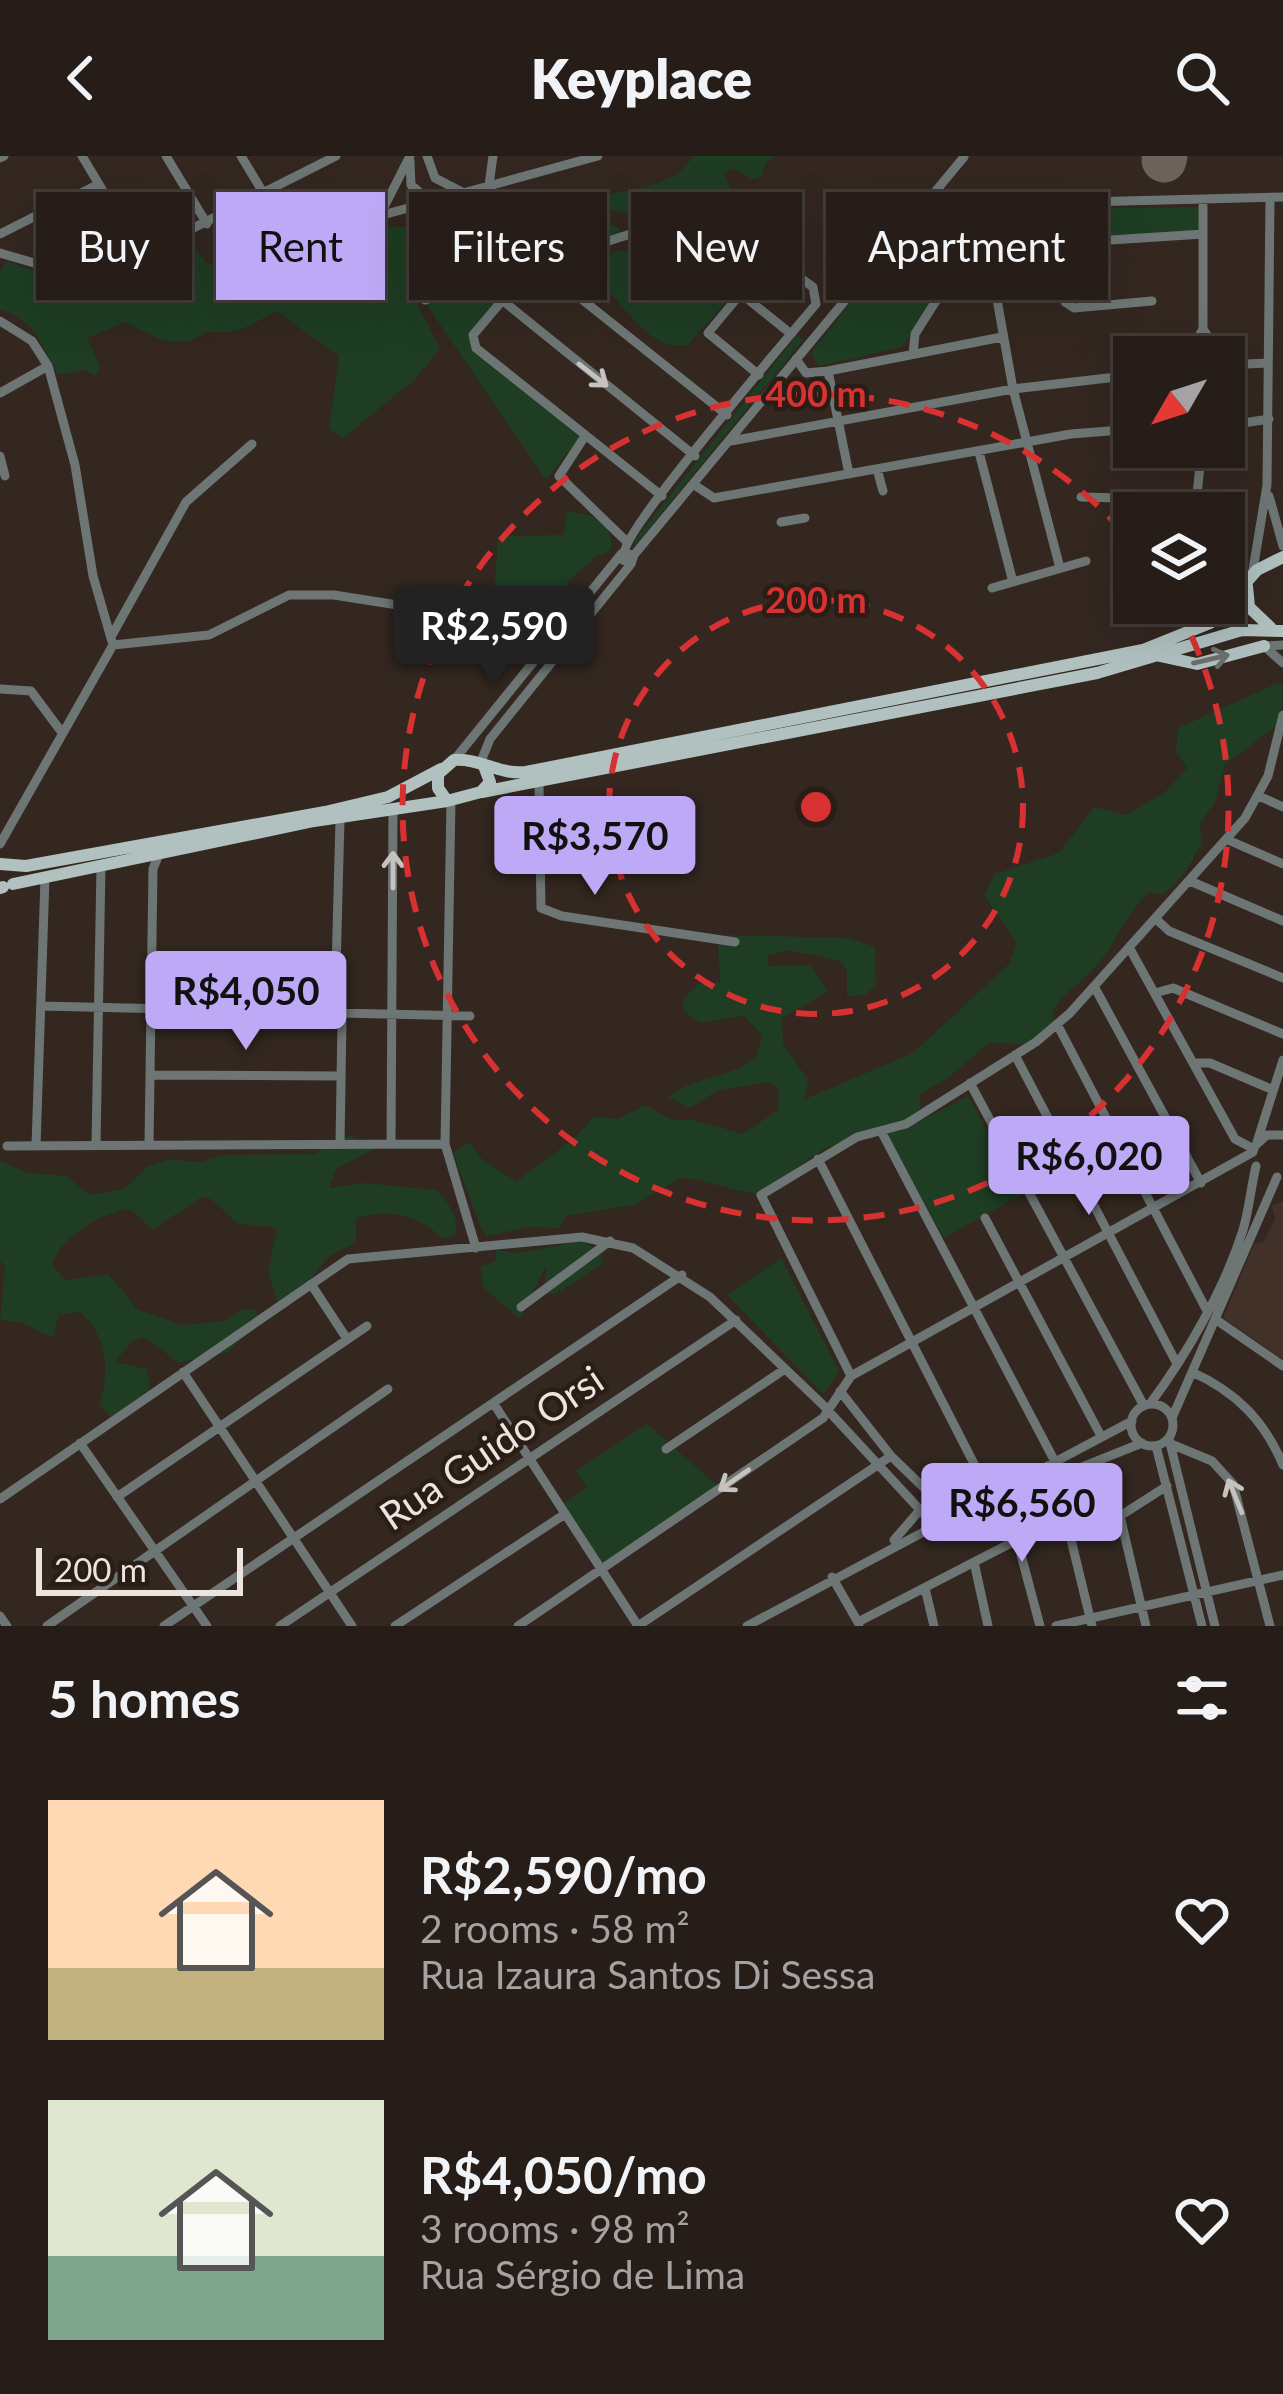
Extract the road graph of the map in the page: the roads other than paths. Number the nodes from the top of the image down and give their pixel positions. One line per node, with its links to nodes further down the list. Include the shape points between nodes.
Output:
1 (82, 156): 12 (street)
2 (166, 156): 26 (street)
3 (242, 156): 15 (street)
4 (336, 156): 10 (street)
5 (410, 156): 17 (street, via 411,185); 24 (street, via 374,217)
6 (428, 156): 18 (street, via 435,178)
7 (494, 156): 13 (street)
8 (598, 156): 11 (street)
9 (964, 157): 19 (street)
10 (322, 159): 16 (street)
11 (558, 161): 13 (street)
12 (99, 184): 14 (street); 28 (street)
13 (489, 185): 18 (street)
14 (104, 192)
15 (263, 192)
16 (267, 192)
17 (419, 192)
18 (462, 192)
19 (931, 192)
20 (1283, 197): 21 (street)
21 (1270, 199): 22 (street); 50 (street)
22 (1108, 202)
23 (1203, 206): 29 (street)
24 (409, 207)
25 (216, 219): 26 (street)
26 (207, 224): 27 (street)
27 (192, 231)
28 (2, 233): 30 (street)
29 (1203, 234): 39 (street, via 1065,243 1056,260 1065,302 1074,308); 42 (street)
30 (2, 254): 31 (street)
31 (36, 264)
32 (802, 278): 43 (street, via 817,296)
33 (583, 300): 57 (street)
34 (733, 300): 53 (street, via 708,333)
35 (749, 300): 43 (street)
36 (843, 300): 48 (street)
37 (936, 300): 47 (street, via 915,334)
38 (996, 300): 46 (street)
39 (1152, 301)
40 (501, 302): 64 (street, via 473,343); 69 (street, one-way to 69)
41 (0, 321): 51 (street, via 32,341)
42 (1203, 329): 44 (street); 45 (street)
43 (791, 334): 53 (street)
44 (1199, 336)
45 (1208, 336)
46 (1002, 338): 47 (street); 55 (street)
47 (914, 354): 52 (street)
48 (796, 359): 52 (street, via 806,373); 61 (street)
49 (1245, 362): 50 (street)
50 (1268, 363): 58 (street)
51 (48, 367): 56 (street); 97 (street)
52 (828, 371): 59 (street)
53 (759, 374): 57 (street)
54 (1113, 378): 55 (street)
55 (1013, 388): 59 (street); 66 (street)
56 (0, 393)
57 (727, 415): 69 (street)
58 (1269, 419): 60 (street); 74 (street)
59 (840, 422): 62 (street); 72 (street)
60 (1245, 422)
61 (741, 427): 62 (street); 65 (street)
62 (777, 430): 65 (street)
63 (1113, 431): 66 (street)
64 (585, 436): 77 (street); 85 (street, via 559,476)
65 (730, 441): 75 (street)
66 (1026, 442): 68 (street); 88 (street)
67 (252, 444): 97 (street, via 186,502)
68 (979, 452): 71 (street); 90 (street)
69 (695, 455): 77 (street)
70 (0, 456): 73 (street)
71 (877, 469): 72 (street); 76 (street)
72 (850, 474): 75 (street, via 714,498)
73 (5, 476)
74 (1267, 485): 82 (street); 83 (street)
75 (696, 486): 85 (street)
76 (883, 491)
77 (662, 496): 85 (street)
78 (1081, 497): 79 (street)
79 (1113, 498)
80 (806, 518): 81 (street)
81 (781, 522)
82 (1262, 530): 83 (street); 89 (street)
83 (1276, 533): 84 (street)
84 (1283, 546)
85 (627, 554): 93 (street); 95 (street)
86 (1283, 557): 89 (main road)
87 (1086, 561): 88 (street)
88 (1060, 568): 90 (street)
89 (1251, 577): 96 (main road, via 1250,607); 108 (main road, via 1210,623 1143,650 526,772)
90 (1013, 582): 91 (street)
91 (992, 588)
92 (545, 607): 93 (street); 94 (street); 97 (street, via 289,595 209,635)
93 (574, 608): 94 (street)
94 (561, 627): 95 (street); 100 (street)
95 (573, 635): 103 (street)
96 (1281, 635): 98 (street); 99 (main road, via 1242,630)
97 (112, 641): 105 (street)
98 (1264, 646): 99 (main road, one-way to 98, via 1197,664); 101 (street)
99 (1159, 656): 109 (main road)
100 (534, 662): 103 (street); 107 (street)
101 (1283, 663)
102 (0, 689): 105 (street, via 31,691)
103 (511, 712): 108 (street)
104 (1283, 715): 106 (street)
105 (61, 730): 116 (street)
106 (1280, 752): 111 (street)
107 (448, 764): 108 (main road); 112 (main road, via 438,788); 119 (main road, via 388,796 325,812)
108 (482, 765): 110 (main road, via 490,782)
109 (538, 782): 110 (main road); 127 (street, via 541,908)
110 (481, 792): 112 (main road)
111 (1259, 796): 113 (street); 117 (street)
112 (449, 800): 114 (main road); 139 (street)
113 (1283, 807)
114 (393, 810): 115 (main road); 138 (street, one-way to 114)
115 (340, 820): 118 (main road); 137 (street)
116 (2, 840): 119 (street)
117 (1228, 840): 120 (street); 123 (street)
118 (159, 854): 121 (main road); 135 (street)
119 (8, 864): 124 (main road, via 18,875)
120 (1283, 864)
121 (101, 866): 122 (main road); 134 (street)
122 (45, 878): 124 (main road); 133 (street)
123 (1190, 881): 125 (street); 126 (street)
124 (4, 886)
125 (1156, 919): 128 (street); 129 (street)
126 (1283, 921)
127 (735, 942)
128 (1130, 949): 131 (street); 132 (street)
129 (1283, 979)
130 (251, 985): 136 (street)
131 (1095, 988): 141 (street); 162 (street)
132 (1155, 992): 142 (street, via 1173,988); 145 (street)
133 (41, 1006): 134 (street); 158 (street)
134 (98, 1007): 135 (street); 155 (street)
135 (151, 1008): 136 (street); 146 (street)
136 (251, 1011): 137 (street)
137 (339, 1013): 138 (street); 147 (street)
138 (394, 1014): 139 (street); 153 (street)
139 (447, 1016): 140 (street); 154 (street)
140 (470, 1016)
141 (1057, 1024): 143 (street); 163 (street)
142 (1283, 1034)
143 (1015, 1055): 148 (street); 165 (street)
144 (1283, 1060): 149 (street)
145 (1195, 1063): 149 (street); 159 (street, via 1235,1139)
146 (150, 1076): 147 (street); 156 (street)
147 (341, 1076): 152 (street)
148 (970, 1083): 150 (street); 168 (street)
149 (1271, 1089): 159 (street)
150 (881, 1131): 160 (street); 173 (street)
151 (1283, 1135): 159 (street, via 1267,1135)
152 (340, 1144): 153 (street); 156 (street)
153 (391, 1144): 154 (street)
154 (445, 1144): 167 (street)
155 (96, 1145): 156 (street); 158 (street)
156 (149, 1145)
157 (7, 1146): 158 (street)
158 (36, 1146)
159 (1255, 1155): 161 (street); 162 (street); 174 (street, via 1243,1230)
160 (818, 1160): 178 (street); 185 (street, via 761,1196)
161 (1280, 1178): 175 (street)
162 (1201, 1184): 163 (street)
163 (1154, 1209): 165 (street); 174 (street)
164 (985, 1218): 170 (street)
165 (1110, 1232): 168 (street); 180 (street)
166 (610, 1241): 167 (street, via 548,1236); 169 (street); 172 (street)
167 (476, 1248): 171 (street, via 352,1258)
168 (1065, 1257): 170 (street); 189 (street)
169 (682, 1275): 176 (street); 188 (street)
170 (1019, 1282): 173 (street); 195 (street)
171 (310, 1284): 179 (street); 183 (street)
172 (521, 1307)
173 (973, 1307): 178 (street); 203 (street)
174 (1206, 1309): 180 (street)
175 (1215, 1319): 181 (street); 184 (street)
176 (736, 1320): 182 (street); 202 (street, Rua Guido Orsi)
177 (367, 1325): 179 (street)
178 (914, 1338): 185 (street); 212 (street)
179 (347, 1339): 194 (street)
180 (1177, 1364): 189 (street)
181 (1283, 1366)
182 (785, 1370): 190 (street); 200 (street)
183 (183, 1372): 194 (street); 198 (street)
184 (1192, 1372): 192 (street); 205 (street, via 1251,1412)
185 (851, 1376): 186 (street)
186 (841, 1386): 190 (street); 191 (street)
187 (388, 1389): 208 (street)
188 (494, 1404): 202 (street); 219 (street)
189 (1147, 1405): 192 (street, via 1164,1407); 193 (street)
190 (827, 1407): 191 (street); 204 (street); 224 (street, one-way to 224)
191 (857, 1418): 201 (street)
192 (1172, 1418): 196 (street)
193 (1132, 1421): 195 (street); 197 (street)
194 (220, 1426): 208 (street); 211 (street)
195 (1101, 1436): 203 (street)
196 (1170, 1441): 199 (street); 227 (street, one-way to 196, via 1233,1484 1212,1462); 230 (street)
197 (1142, 1443): 199 (street); 206 (street)
198 (80, 1444): 211 (street); 213 (street)
199 (1156, 1446): 209 (street)
200 (666, 1449)
201 (891, 1456): 204 (street); 217 (street)
202 (529, 1458): 215 (street); 229 (street, Rua Guido Orsi)
203 (1054, 1460): 206 (street); 207 (street)
204 (876, 1463): 214 (street); 244 (street)
205 (1283, 1465)
206 (1063, 1475): 207 (street)
207 (1029, 1478): 210 (street)
208 (257, 1480): 219 (street); 221 (street)
209 (1167, 1486): 216 (street); 230 (street)
210 (1004, 1490): 212 (street); 220 (street)
211 (117, 1497): 221 (street)
212 (991, 1497): 217 (street)
213 (0, 1499)
214 (920, 1510): 217 (street); 222 (street)
215 (565, 1514): 224 (street); 242 (street)
216 (1120, 1516): 218 (street); 232 (street)
217 (943, 1519): 222 (street)
218 (1068, 1527): 220 (street, via 1040,1528); 234 (street)
219 (291, 1537): 229 (street); 231 (street)
220 (1018, 1542): 223 (street); 248 (street)
221 (155, 1551): 231 (street); 237 (street)
222 (881, 1551): 226 (street)
223 (974, 1562): 228 (street); 247 (street)
224 (602, 1571): 243 (street); 244 (street)
225 (1283, 1575): 227 (street)
226 (832, 1577): 235 (street); 245 (street)
227 (1259, 1580): 230 (street); 253 (street)
228 (926, 1588): 235 (street); 246 (street)
229 (328, 1592): 240 (street, Rua Guido Orsi); 241 (street)
230 (1201, 1593): 232 (street); 251 (street); 252 (street)
231 (193, 1606): 238 (street); 239 (street)
232 (1142, 1606): 234 (street); 250 (street)
233 (0, 1616): 236 (street)
234 (1092, 1622): 249 (street)
235 (859, 1624)
236 (7, 1626)
237 (47, 1626)
238 (164, 1626)
239 (207, 1626)
240 (280, 1626)
241 (352, 1626)
242 (395, 1626)
243 (518, 1626)
244 (638, 1626)
245 (747, 1626)
246 (934, 1626)
247 (988, 1626)
248 (1040, 1626)
249 (1056, 1626)
250 (1146, 1626)
251 (1202, 1626)
252 (1215, 1626)
253 (1270, 1626)

